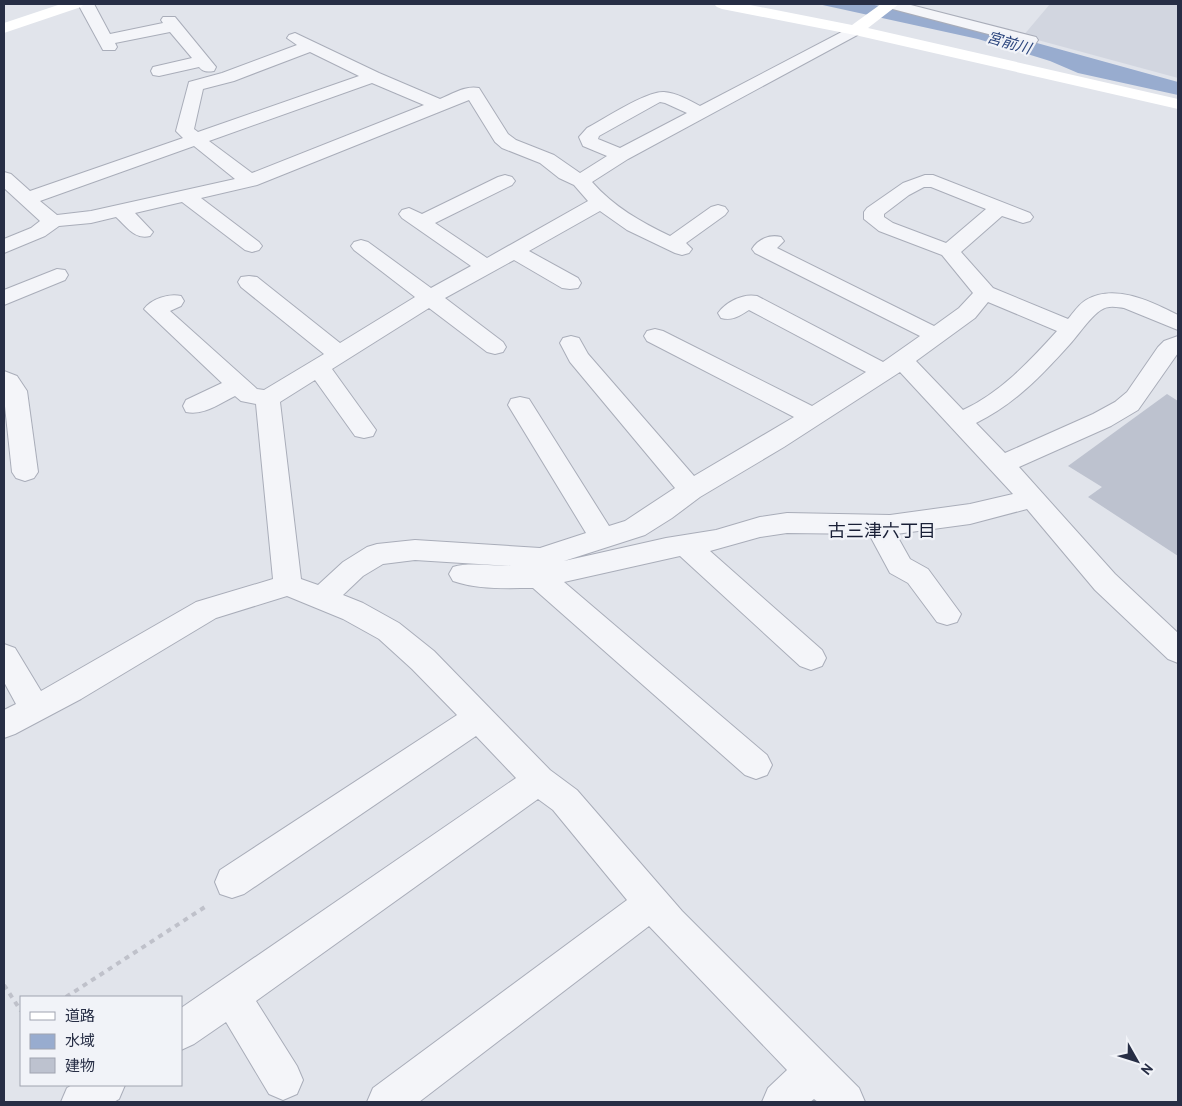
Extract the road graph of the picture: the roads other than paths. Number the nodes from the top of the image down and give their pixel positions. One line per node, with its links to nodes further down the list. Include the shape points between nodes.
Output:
1 (76, 4): 5 (street)
2 (86, 4): 10 (street, via 107,44 171,23 206,64)
3 (722, 4): 6 (street)
4 (890, 4): 6 (street); 8 (street)
5 (4, 28)
6 (855, 30): 12 (street); 14 (street)
7 (288, 34): 9 (street)
8 (1030, 40)
9 (311, 46): 11 (street); 15 (street, via 195,86 185,131)
10 (158, 71)
11 (373, 77): 13 (street); 15 (street)
12 (1178, 104)
13 (441, 106): 18 (street); 20 (street, via 473,92 501,138 547,159)
14 (702, 112): 16 (street); 16 (street, via 668,98 655,98 588,137 590,142)
15 (196, 139): 18 (street); 22 (street)
16 (621, 155): 20 (street)
17 (4, 178): 22 (street)
18 (250, 181): 21 (street)
19 (505, 181): 36 (street, via 415,218)
20 (581, 181): 23 (street)
21 (186, 196): 25 (street); 31 (street)
22 (26, 199): 28 (street)
23 (599, 202): 26 (street, via 634,226 677,246); 34 (street)
24 (999, 208): 27 (street); 35 (street); 35 (street, via 933,181 923,180 874,212 874,219 886,227)
25 (120, 210): 28 (street, via 71,220); 29 (street)
26 (718, 211)
27 (1024, 217)
28 (53, 220): 33 (street, via 38,232)
29 (143, 232)
30 (774, 241): 48 (street, via 762,249)
31 (252, 246)
32 (361, 246): 42 (street)
33 (4, 247)
34 (513, 251): 36 (street); 39 (street)
35 (949, 252): 40 (street)
36 (485, 266): 42 (street)
37 (57, 275): 41 (street)
38 (249, 282): 52 (street)
39 (570, 283)
40 (985, 293): 46 (street); 48 (street, via 967,313)
41 (4, 298)
42 (429, 298): 51 (street); 52 (street)
43 (173, 301): 56 (street, via 155,309)
44 (729, 313): 53 (street, via 749,301)
45 (1178, 323): 46 (street, via 1116,299 1102,300 1093,305)
46 (1070, 329): 61 (street, via 1001,398)
47 (655, 336): 60 (street)
48 (937, 336): 53 (street)
49 (571, 343): 65 (street, via 578,357)
50 (1178, 343): 63 (street, via 1166,351 1144,388 1129,404 1108,417)
51 (495, 347)
52 (339, 354): 54 (street)
53 (893, 366): 60 (street); 61 (street)
54 (318, 367): 57 (street); 62 (street)
55 (4, 379): 64 (street, via 10,381 15,391)
56 (237, 385): 57 (street, via 249,395); 59 (street)
57 (268, 399): 72 (street)
58 (520, 405): 68 (street)
59 (195, 406)
60 (813, 417): 65 (street)
61 (960, 421): 63 (street)
62 (364, 430)
63 (1001, 464): 66 (street)
64 (25, 472)
65 (691, 490): 68 (street, via 635,528)
66 (1033, 498): 67 (street, via 970,514); 75 (street, via 1104,582)
67 (877, 525): 69 (street, via 787,523); 74 (street, via 900,566 918,576)
68 (602, 538): 73 (street, via 540,558 416,550 377,554 353,569)
69 (686, 545): 71 (street); 77 (street)
70 (463, 574): 71 (street)
71 (539, 577): 81 (street)
72 (288, 585): 73 (street); 78 (street, via 206,610)
73 (322, 598): 79 (street, via 389,631 423,660)
74 (948, 614)
75 (1178, 651)
76 (4, 656): 78 (street)
77 (811, 658)
78 (35, 708): 80 (street)
79 (479, 717): 82 (street); 83 (street)
80 (4, 725)
81 (756, 765)
82 (539, 780): 84 (street, via 565,800); 85 (street)
83 (232, 882)
84 (652, 902): 87 (street); 91 (street)
85 (231, 996): 86 (street); 88 (street)
86 (182, 1030)
87 (815, 1072): 92 (street); 93 (street)
88 (283, 1080)
89 (104, 1086): 90 (street)
90 (81, 1102)
91 (387, 1102)
92 (782, 1102)
93 (845, 1102)

